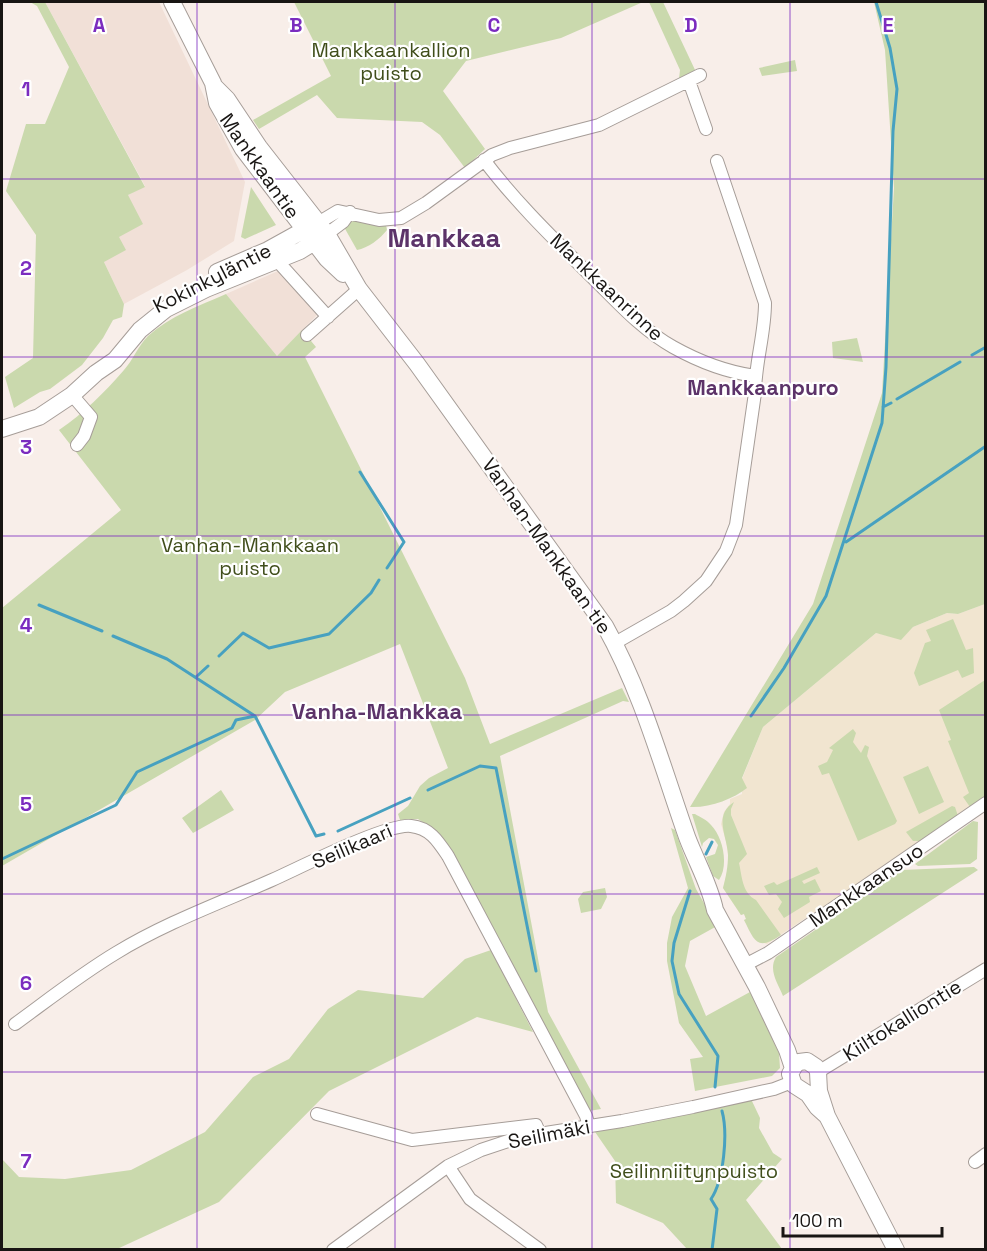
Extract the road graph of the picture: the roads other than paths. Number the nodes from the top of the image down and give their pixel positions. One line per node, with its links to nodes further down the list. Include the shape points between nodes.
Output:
1 (172, 2): 5 (main road, Mankkaantie, via 214,86 227,99)
2 (706, 129): 3 (street, via 694,78 599,125 510,148)
3 (484, 160): 5 (street, via 401,218 379,220 338,211); 10 (street, Mankkaanrinne, via 584,269 656,335 691,356 737,374)
4 (717, 161): 10 (street, via 765,303)
5 (316, 232): 6 (main road, Kokinkyläntie); 7 (main road, Vanhan-Mankkaan tie, via 327,259)
6 (272, 255): 8 (street); 11 (main road, Kokinkyläntie, via 179,290 148,309 127,327 105,354 96,373)
7 (359, 289): 8 (street); 14 (main road, Vanhan-Mankkaan tie, via 486,459)
8 (328, 317): 9 (street)
9 (307, 335)
10 (755, 376): 14 (street, via 736,525 726,551 706,581 684,601)
11 (72, 395): 12 (main road, Kokinkyläntie, via 39,417); 13 (street, via 91,417)
12 (2, 429)
13 (77, 445)
14 (615, 643): 16 (main road, Vanhan-Mankkaan tie, via 654,738 715,910)
15 (986, 803): 16 (street, Mankkaansuo)
16 (750, 963): 19 (main road, Vanhan-Mankkaan tie, via 796,1046)
17 (986, 969): 19 (street, Kiiltokalliontie)
18 (15, 1024): 21 (street, Seilikaari, via 116,953 151,934 324,856 397,826 411,826 435,837 448,856)
19 (805, 1076): 21 (street, Seilimäki, via 758,1093); 28 (main road, Vanhan-Mankkaan tie)
20 (317, 1114): 22 (street, via 412,1140 536,1125)
21 (589, 1126): 22 (street, Seilimäki)
22 (540, 1134): 25 (street, Seilimäki, via 481,1150)
23 (986, 1154): 24 (street)
24 (975, 1161)
25 (448, 1166): 26 (street, Seilimäki); 27 (street, via 470,1199)
26 (333, 1250)
27 (540, 1250)
28 (896, 1250)

